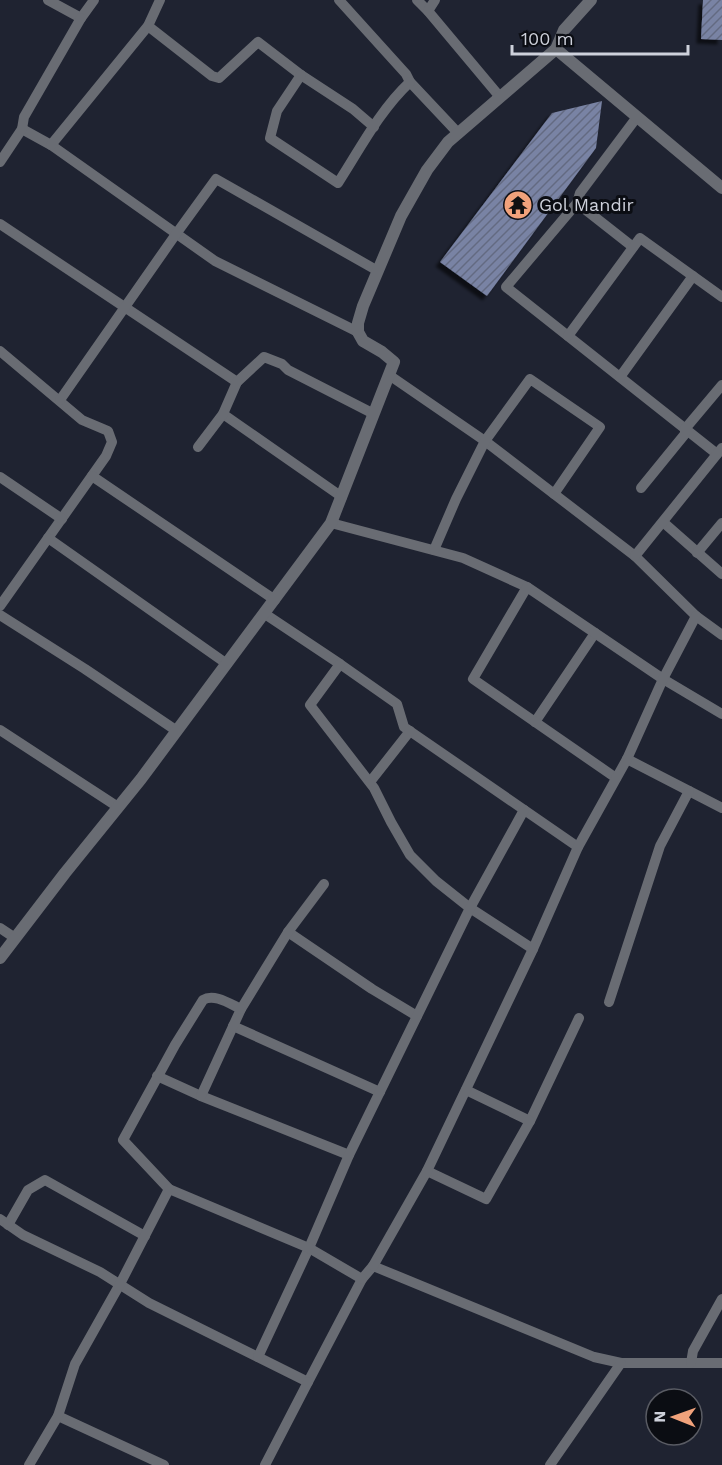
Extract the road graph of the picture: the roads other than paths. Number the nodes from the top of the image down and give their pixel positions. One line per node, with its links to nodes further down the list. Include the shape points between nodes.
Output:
1 (48, 0): 9 (street)
2 (94, 0): 9 (street)
3 (160, 0): 10 (street)
4 (417, 0): 8 (street)
5 (435, 0): 8 (street)
6 (591, 0): 11 (street, via 564,30)
7 (343, 1): 13 (street)
8 (428, 11): 14 (street)
9 (81, 18): 17 (street, via 24,117)
10 (148, 26): 12 (street, via 212,76 219,78 258,42); 19 (street)
11 (556, 49): 14 (street); 15 (street)
12 (300, 75): 16 (street); 16 (street, via 277,111 270,138 338,183)
13 (410, 82): 16 (street); 18 (street)
14 (500, 97): 18 (street)
15 (637, 117): 21 (street); 22 (street, via 580,193)
16 (374, 127)
17 (22, 129): 19 (street); 20 (street)
18 (458, 133): 26 (street, via 427,170 401,216)
19 (51, 145): 24 (street)
20 (0, 162)
21 (722, 188)
22 (577, 203): 25 (street); 31 (street, via 506,287)
23 (0, 224): 29 (street)
24 (176, 234): 26 (street, via 216,179); 29 (street); 30 (street, via 214,261)
25 (633, 247): 27 (street, via 640,238); 31 (street)
26 (378, 270): 30 (street, via 363,306)
27 (693, 276): 28 (street); 34 (street)
28 (722, 297)
29 (124, 307): 35 (street); 37 (street)
30 (358, 332): 33 (street, via 363,341 394,363)
31 (568, 336): 34 (street)
32 (0, 351): 37 (street)
33 (389, 375): 39 (street); 41 (street)
34 (620, 377): 40 (street)
35 (237, 382): 38 (street); 39 (street, via 264,357)
36 (722, 385): 40 (street)
37 (60, 400): 44 (street, via 82,420 108,431 112,442)
38 (223, 414): 42 (street); 48 (street)
39 (374, 414): 48 (street)
40 (686, 429): 43 (street); 46 (street)
41 (485, 441): 47 (street); 47 (street, via 530,379 600,427); 54 (street)
42 (198, 447)
43 (720, 451): 50 (street)
44 (92, 476): 49 (street); 59 (street)
45 (0, 477): 49 (street)
46 (641, 488)
47 (554, 495): 56 (street)
48 (342, 497): 51 (street)
49 (62, 519): 53 (street)
50 (663, 522): 55 (street); 56 (street)
51 (332, 523): 54 (street); 59 (street)
52 (722, 523): 55 (street)
53 (48, 538): 60 (street); 66 (street)
54 (434, 550): 58 (street, via 463,558)
55 (698, 553): 57 (street)
56 (635, 556): 63 (street)
57 (722, 574)
58 (527, 586): 64 (street); 70 (street, via 473,679)
59 (275, 600): 61 (street)
60 (0, 606)
61 (265, 614): 66 (street); 67 (street)
62 (0, 615): 72 (street)
63 (696, 616): 65 (street); 68 (street)
64 (595, 633): 68 (street); 70 (street)
65 (722, 635)
66 (227, 664): 72 (street)
67 (340, 664): 73 (street, via 396,704 404,727); 76 (street, via 310,705)
68 (663, 680): 69 (street); 74 (street)
69 (722, 714)
70 (535, 722): 75 (street)
71 (0, 730): 78 (street)
72 (177, 731): 78 (street)
73 (410, 731): 76 (street); 80 (street)
74 (627, 759): 75 (street); 77 (street)
75 (616, 778): 81 (street)
76 (370, 782): 83 (street, via 410,855)
77 (689, 791): 79 (street); 89 (street, via 660,846)
78 (118, 807): 86 (street)
79 (722, 808)
80 (524, 810): 81 (street); 83 (street)
81 (578, 847): 87 (street)
82 (324, 884): 85 (street)
83 (471, 908): 87 (street); 91 (street)
84 (0, 928): 86 (street)
85 (288, 933): 90 (street); 91 (street)
86 (15, 938): 88 (street)
87 (532, 949): 95 (street)
88 (0, 958)
89 (609, 1002)
90 (241, 1009): 93 (street); 94 (street, via 213,997 203,999)
91 (417, 1016): 96 (street)
92 (579, 1018): 98 (street)
93 (233, 1026): 96 (street); 97 (street)
94 (158, 1076): 97 (street); 101 (street, via 123,1140)
95 (466, 1090): 98 (street); 100 (street)
96 (380, 1092): 99 (street)
97 (201, 1096): 99 (street)
98 (530, 1121): 100 (street, via 486,1199)
99 (349, 1155): 104 (street)
100 (427, 1171): 105 (street)
101 (169, 1189): 103 (street); 104 (street)
102 (4, 1222): 103 (street, via 28,1190 45,1180); 107 (street)
103 (145, 1236): 107 (street)
104 (309, 1248): 106 (street); 109 (street)
105 (373, 1266): 106 (street); 110 (street, via 594,1357)
106 (362, 1279): 113 (street)
107 (120, 1284): 109 (street, via 149,1303); 114 (street, via 75,1364)
108 (722, 1299): 111 (street, via 693,1351)
109 (258, 1357): 113 (street)
110 (621, 1363): 111 (street); 118 (street)
111 (691, 1363): 112 (street)
112 (722, 1363)
113 (308, 1382): 117 (street)
114 (58, 1416): 115 (street); 116 (street)
115 (29, 1465)
116 (164, 1465)
117 (265, 1465)
118 (550, 1465)

